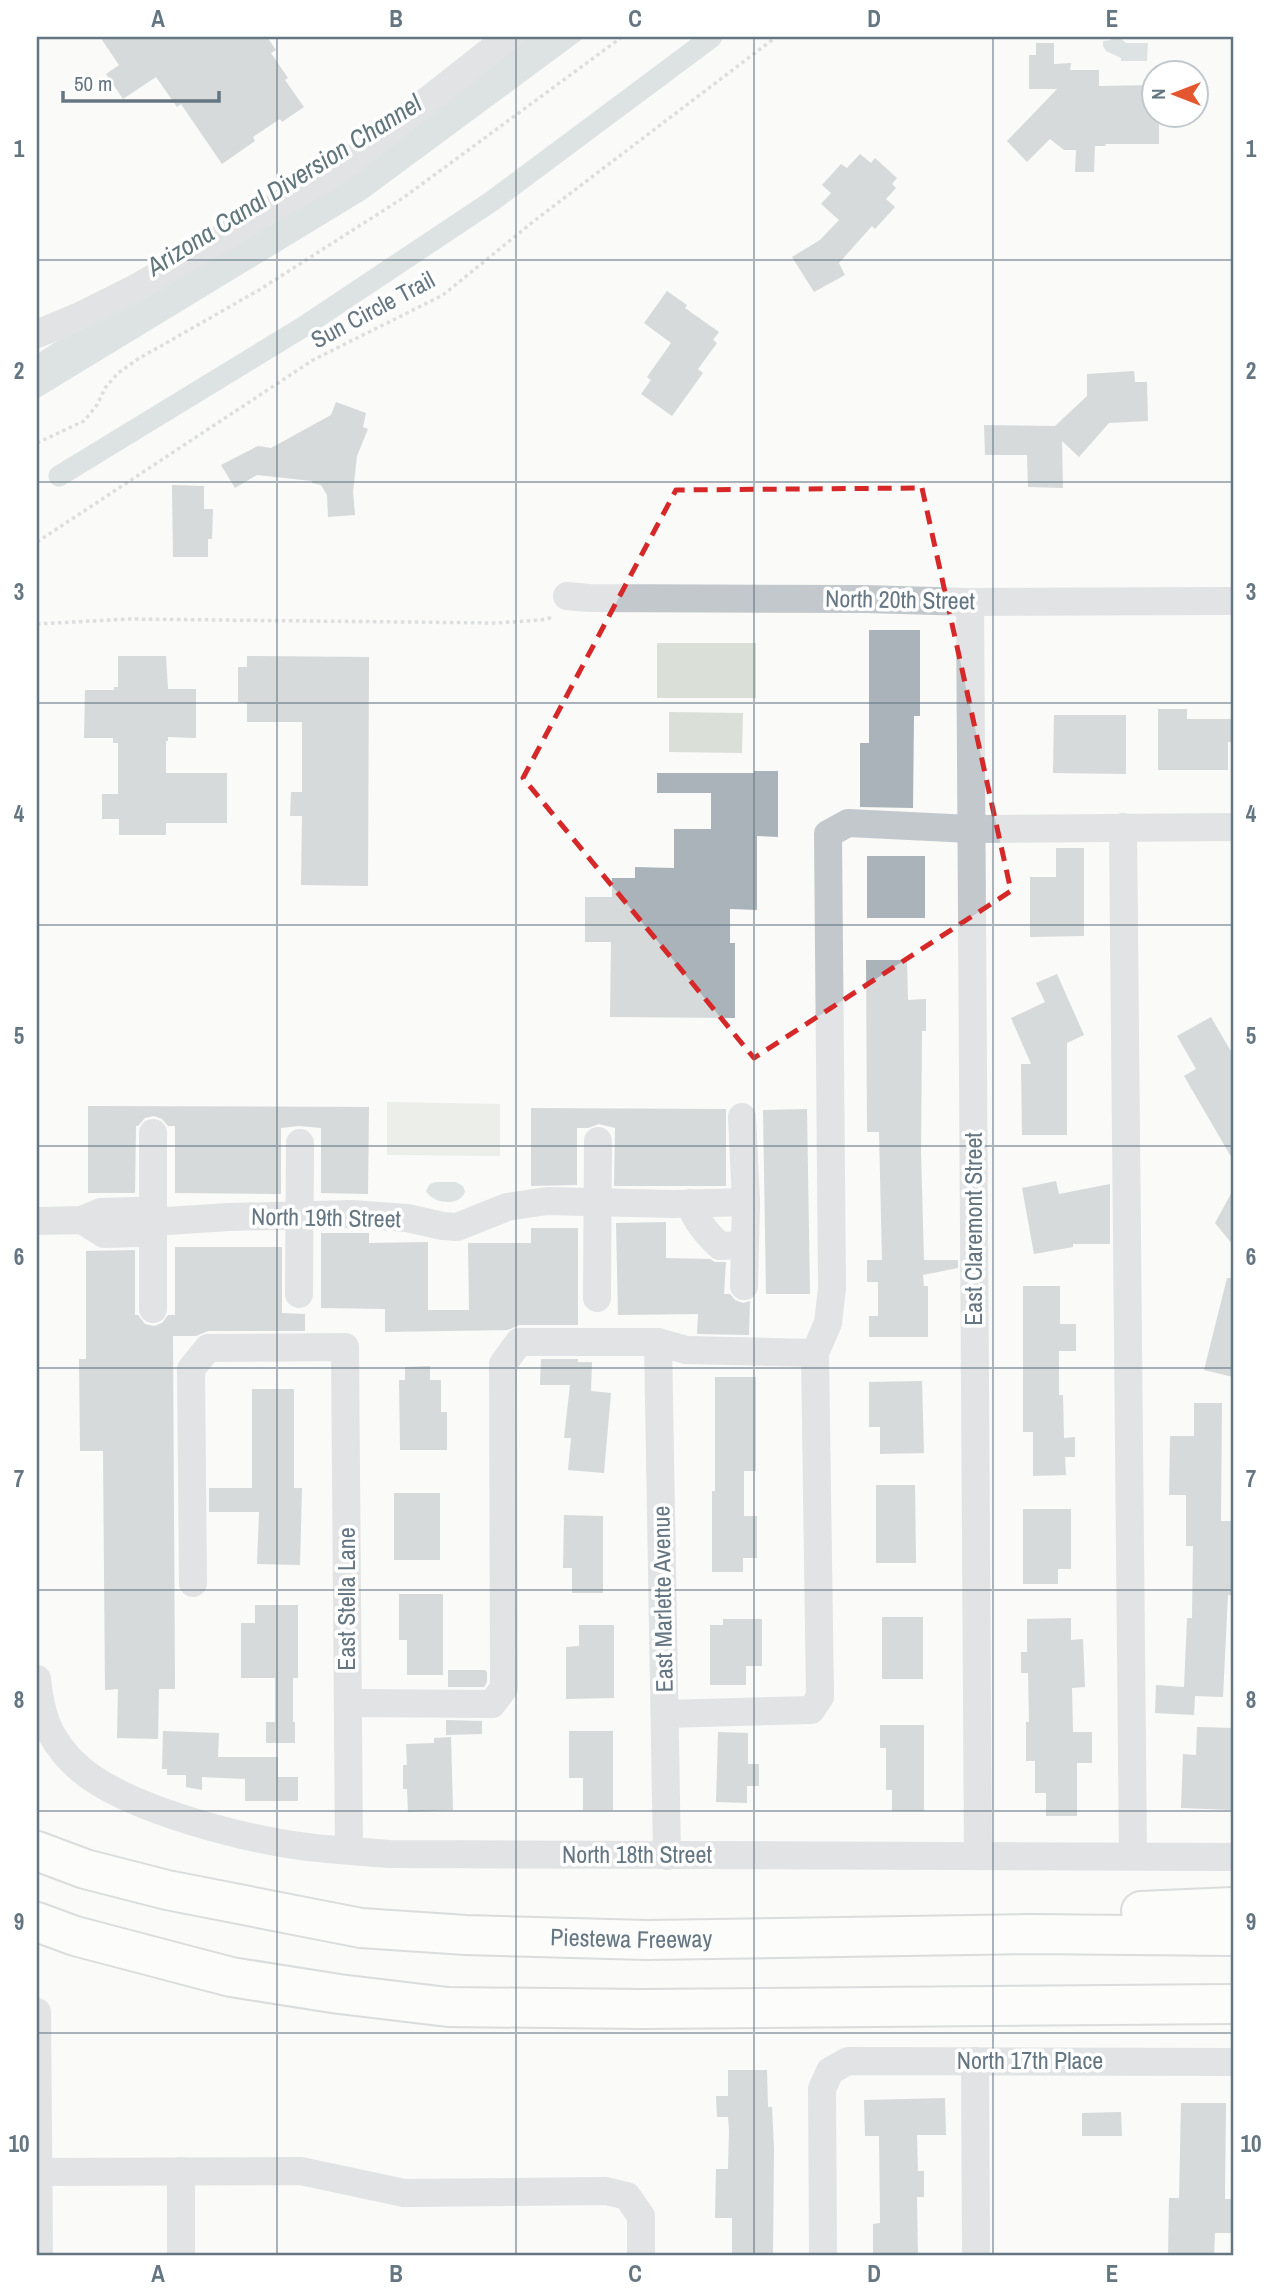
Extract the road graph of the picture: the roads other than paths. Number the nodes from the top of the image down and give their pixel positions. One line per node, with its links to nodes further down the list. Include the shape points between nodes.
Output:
1 (508, 37): 2 (street, via 342,168 136,288)
2 (37, 334)
3 (578, 597): 5 (street, North 20th Street)
4 (1233, 601): 5 (street, North 20th Street)
5 (970, 602): 8 (street, East Claremont Street)
6 (1123, 827): 7 (street); 8 (street); 34 (street)
7 (1233, 827)
8 (971, 829): 25 (street, via 848,823 828,834 832,1289 828,1323); 33 (street, East Claremont Street)
9 (743, 1117): 14 (street)
10 (153, 1133): 18 (street)
11 (598, 1141): 13 (street)
12 (300, 1143): 16 (street)
13 (597, 1202): 15 (street, North 19th Street); 16 (street, North 19th Street, via 547,1201 507,1207 457,1227 407,1218); 22 (street)
14 (746, 1202): 15 (street, North 19th Street); 19 (street)
15 (690, 1203): 19 (street, via 705,1232 720,1246)
16 (298, 1215): 18 (street, North 19th Street); 21 (street)
17 (37, 1221): 18 (street, North 19th Street, via 137,1211)
18 (152, 1222): 23 (street)
19 (745, 1245): 20 (street)
20 (744, 1286)
21 (299, 1294)
22 (597, 1298)
23 (153, 1309)
24 (658, 1342): 25 (street, via 686,1350); 28 (street, via 519,1342 503,1364 505,1688 492,1704); 29 (street, East Marlette Avenue)
25 (816, 1353): 29 (street, via 820,1697 811,1710)
26 (193, 1583): 28 (street, East Stella Lane, via 191,1369 208,1348 345,1347)
27 (37, 1679): 30 (street, North 18th Street, via 43,1716 52,1736 91,1777 147,1805 227,1831)
28 (348, 1703): 30 (street, East Stella Lane)
29 (665, 1714): 32 (street, East Marlette Avenue)
30 (349, 1850): 32 (street, North 18th Street)
31 (37, 1851): 38 (highway, Piestewa Freeway, via 167,1890 361,1928 647,1940)
32 (667, 1856): 33 (street, North 18th Street)
33 (978, 1856): 34 (street, North 18th Street)
34 (1133, 1856): 35 (street, North 18th Street)
35 (1233, 1857)
36 (1233, 1907): 38 (highway, via 1137,1911)
37 (37, 1922): 41 (highway, via 232,1977 448,2007)
38 (1030, 1934): 39 (highway, Piestewa Freeway)
39 (1233, 1936)
40 (1233, 2004): 41 (highway)
41 (1046, 2005): 43 (highway)
42 (37, 2012): 47 (street)
43 (1233, 2026)
44 (975, 2061): 45 (street, North 17th Place); 51 (street, North 17th Place, via 848,2061 830,2071 822,2089); 52 (street)
45 (1233, 2062)
46 (181, 2171): 47 (street); 49 (street); 50 (street, via 301,2171 404,2193 606,2191 627,2196 641,2216)
47 (39, 2172): 48 (street)
48 (39, 2256)
49 (181, 2256)
50 (641, 2256)
51 (823, 2256)
52 (976, 2256)

